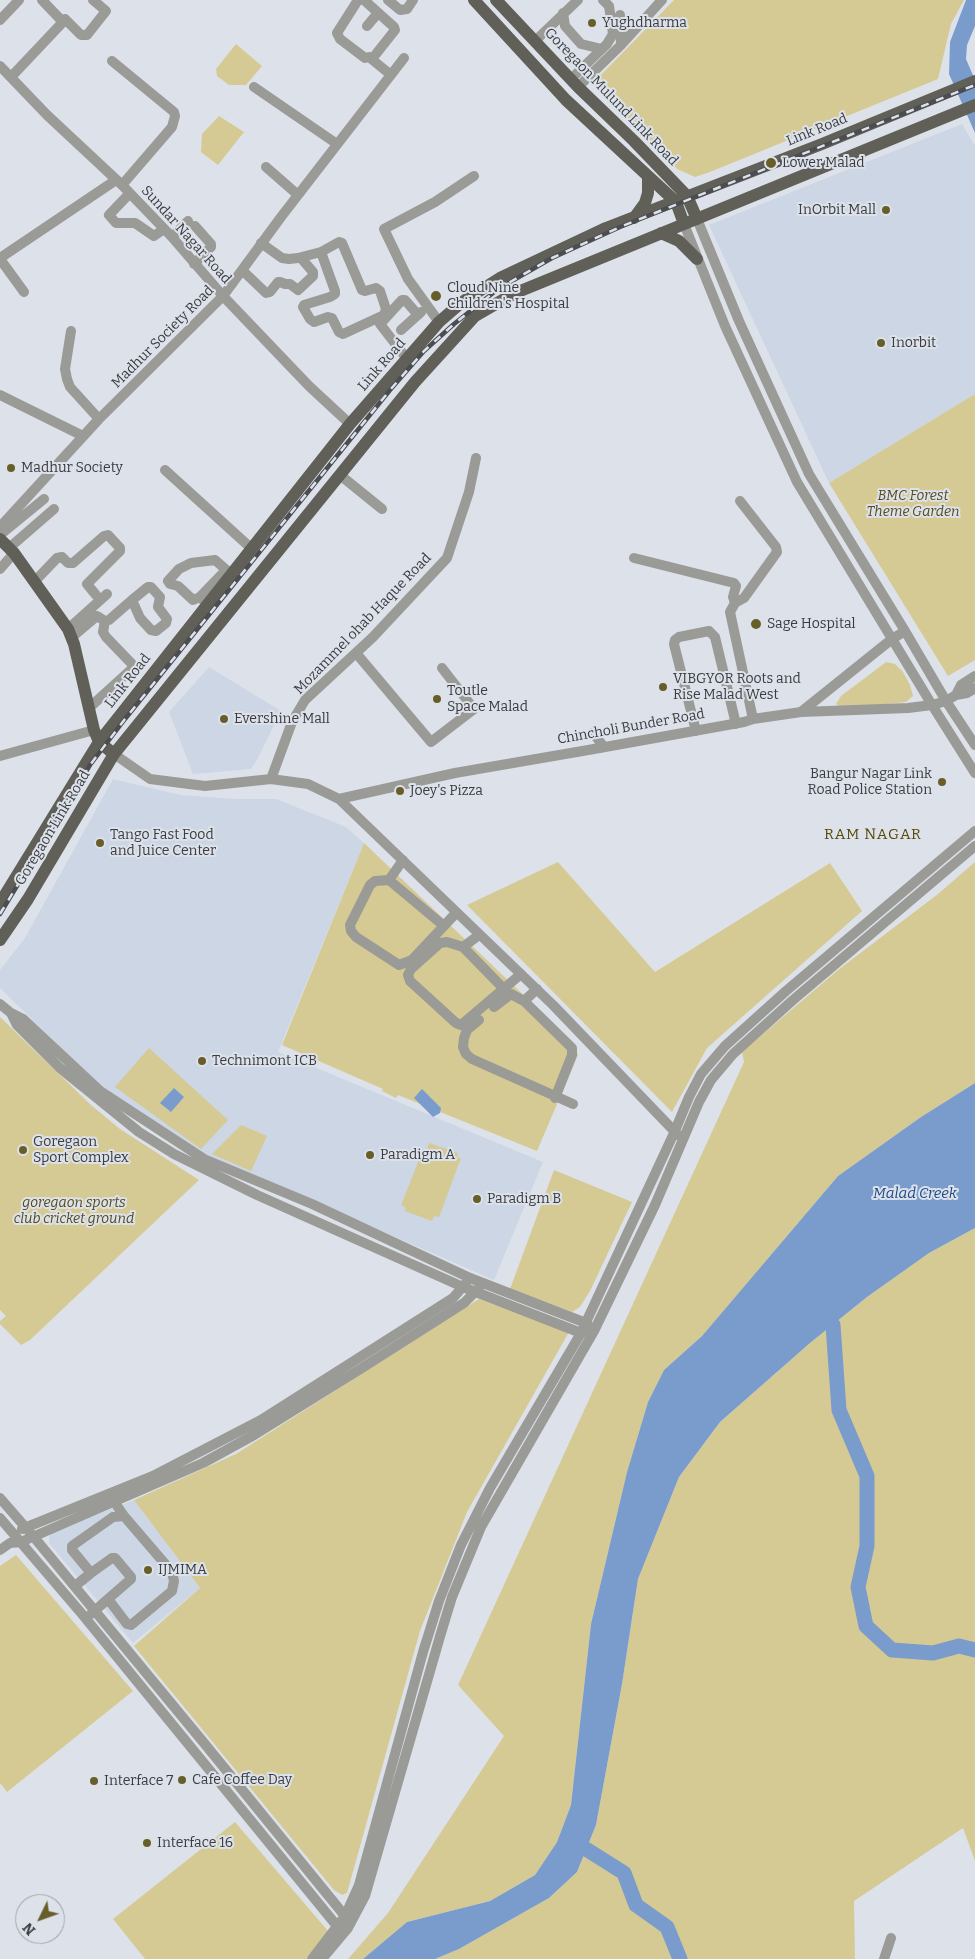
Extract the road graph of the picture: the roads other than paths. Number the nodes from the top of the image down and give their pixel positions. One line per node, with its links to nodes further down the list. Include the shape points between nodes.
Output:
1 (19, 0): 16 (street)
2 (42, 0): 17 (street)
3 (93, 0): 17 (street, via 106,12 86,35 81,35 64,18)
4 (358, 0): 23 (street, via 338,33 340,39)
5 (364, 0): 13 (street)
6 (388, 0): 7 (street, via 400,10 407,9)
7 (413, 0)
8 (474, 0): 35 (main road, Goregaon Mulund Link Road, via 566,100)
9 (496, 0): 19 (main road, Goregaon Mulund Link Road)
10 (578, 0): 14 (street)
11 (603, 0): 21 (street, via 609,6 614,34)
12 (662, 0): 20 (street)
13 (378, 12): 18 (street); 23 (street, via 395,30)
14 (563, 14): 19 (street); 21 (street, via 565,26 581,44)
15 (620, 15): 20 (street)
16 (0, 20)
17 (61, 20): 26 (street, via 60,25)
18 (367, 26)
19 (535, 41): 29 (main road, Goregaon Mulund Link Road)
20 (621, 45): 25 (street)
21 (602, 52): 25 (street)
22 (404, 58): 27 (street, Madhur Society Road)
23 (372, 60): 27 (street)
24 (112, 61): 36 (street, via 175,116 172,127)
25 (583, 69): 29 (street)
26 (4, 74): 36 (street, Sundar Nagar Road)
27 (391, 75): 32 (street, Madhur Society Road)
28 (975, 81): 39 (main road, Link Road)
29 (574, 83): 39 (main road, Goregaon Mulund Link Road, via 634,141)
30 (254, 87): 32 (street)
31 (975, 105): 41 (main road)
32 (338, 144): 38 (street, Madhur Society Road)
33 (266, 167): 38 (street)
34 (474, 176): 55 (street, via 435,202 384,229 408,279)
35 (648, 176): 39 (main road, Goregaon Mulund Link Road); 40 (main road, via 645,203)
36 (119, 182): 37 (street, Sundar Nagar Road); 48 (street)
37 (130, 193): 43 (street, Sundar Nagar Road); 43 (street, via 109,215 116,223 135,222 154,236)
38 (298, 195): 45 (street, Madhur Society Road)
39 (682, 199): 40 (main road, Link Road); 41 (main road, Goregaon Mulund Link Road); 42 (main road)
40 (634, 218): 57 (main road, Link Road, via 500,278 462,302)
41 (697, 219): 42 (main road); 47 (street)
42 (684, 224): 44 (main road); 50 (street)
43 (168, 233): 51 (street, Sundar Nagar Road); 51 (street, via 192,223 211,244)
44 (662, 233): 50 (main road, via 679,241); 67 (main road, via 513,294 475,316 414,382)
45 (261, 243): 49 (street, via 282,258); 52 (street, Madhur Society Road)
46 (321, 252): 46 (street, via 335,291 330,298 304,305 310,319 314,322 332,318 343,334 384,315 386,309 380,291 376,288 362,290 342,243); 49 (street)
47 (711, 254): 50 (street); 87 (street, via 809,474)
48 (0, 258): 53 (street)
49 (300, 258): 52 (street, via 313,276 298,290 280,282 266,292)
50 (697, 259): 89 (street, via 797,482)
51 (194, 264): 54 (street, Sundar Nagar Road)
52 (242, 270): 54 (street, Madhur Society Road)
53 (24, 292)
54 (224, 296): 62 (street, Madhur Society Road); 63 (street, Sundar Nagar Road, via 309,386)
55 (428, 306): 56 (street); 57 (street)
56 (418, 315): 58 (street); 60 (street, via 402,300 380,324)
57 (439, 322): 60 (main road, Link Road)
58 (401, 330)
59 (70, 331): 62 (street, via 65,369 67,379 70,387)
60 (407, 359): 63 (main road, Link Road)
61 (0, 395): 64 (street)
62 (99, 419): 64 (street, Madhur Society Road)
63 (350, 424): 72 (main road, Link Road)
64 (83, 436): 74 (street, Madhur Society Road)
65 (476, 458): 90 (street, Mozammel ohab Haque Road, via 469,492 447,558)
66 (165, 470): 76 (street)
67 (340, 475): 71 (street); 73 (main road)
68 (44, 499): 75 (street)
69 (740, 501): 85 (street, via 777,552 744,598)
70 (54, 509): 75 (street)
71 (382, 509)
72 (282, 510): 73 (main road); 76 (main road, Link Road)
73 (298, 526): 106 (main road)
74 (0, 527)
75 (6, 544): 78 (street); 80 (main road)
76 (252, 549): 79 (main road, Link Road)
77 (634, 558): 85 (street, via 734,582)
78 (0, 569)
79 (229, 572): 84 (main road, Link Road); 84 (street, via 215,560 191,563 168,581 193,600)
80 (35, 581): 82 (street, via 57,558 72,563 108,535 120,551 87,584); 88 (main road)
81 (107, 594): 88 (street)
82 (96, 595)
83 (132, 600): 86 (street)
84 (204, 601): 103 (main road, Link Road)
85 (734, 603): 99 (street, via 730,612)
86 (105, 621): 88 (street, via 97,616); 97 (street, via 103,632 133,668)
87 (905, 631): 89 (street); 95 (street)
88 (70, 634): 97 (main road)
89 (892, 639): 96 (street); 98 (street)
90 (356, 653): 91 (street, via 432,742 474,709); 109 (street, Mozammel ohab Haque Road, via 305,700 292,722)
91 (442, 668)
92 (975, 676): 94 (street, via 961,685)
93 (975, 688): 94 (street)
94 (956, 695): 95 (street, Chincholi Bunder Road)
95 (946, 701): 96 (street, Chincholi Bunder Road); 104 (street)
96 (932, 705): 98 (street, Chincholi Bunder Road); 108 (street)
97 (89, 708): 103 (main road)
98 (801, 712): 99 (street, Chincholi Bunder Road)
99 (753, 719): 100 (street, Chincholi Bunder Road)
100 (736, 724): 101 (street, Chincholi Bunder Road); 101 (street, via 715,637 709,631 679,637 674,644)
101 (696, 731): 105 (street, Chincholi Bunder Road)
102 (593, 733): 105 (street)
103 (97, 736): 106 (main road); 107 (street); 115 (main road, Link Road)
104 (975, 745)
105 (604, 747): 110 (street, Chincholi Bunder Road, via 455,772)
106 (114, 754): 109 (street, via 150,779 205,786); 119 (main road, Goregaon Link Road)
107 (0, 756)
108 (975, 773)
109 (271, 778): 110 (street, via 308,784)
110 (339, 800): 113 (street)
111 (975, 831): 129 (street, via 725,1046 701,1074 689,1097)
112 (975, 846): 129 (street, via 733,1054 711,1080)
113 (403, 860): 114 (street); 116 (street)
114 (389, 880): 117 (street); 117 (street, via 375,880 370,885 350,924 356,937 399,965 412,960)
115 (0, 903)
116 (456, 913): 117 (street); 118 (street)
117 (444, 926)
118 (479, 935): 120 (street); 121 (street)
119 (0, 940)
120 (463, 947): 122 (street); 122 (street, via 440,943 410,969 410,981 462,1025)
121 (521, 974): 122 (street); 123 (street)
122 (504, 989)
123 (537, 989): 124 (street); 129 (street)
124 (524, 1001): 127 (street, via 572,1048); 127 (street, via 511,994 506,997 467,1030 463,1047 472,1059)
125 (0, 1004): 126 (street)
126 (11, 1013): 130 (street, via 23,1019 100,1091 130,1112 204,1159); 131 (street, via 17,1025 60,1068 139,1132 203,1170)
127 (555, 1098): 128 (street)
128 (573, 1104)
129 (678, 1136): 136 (street); 137 (street, via 655,1204)
130 (255, 1181): 131 (street); 132 (street)
131 (251, 1192): 134 (street)
132 (470, 1278): 133 (street); 134 (street)
133 (484, 1283): 135 (street); 136 (street)
134 (463, 1287): 135 (street); 139 (street, via 453,1298 261,1420)
135 (476, 1292): 138 (street); 139 (street, via 464,1303)
136 (586, 1323): 137 (street); 138 (street)
137 (594, 1331): 138 (street); 155 (street, via 480,1527 452,1597 365,1896)
138 (581, 1333): 153 (street, via 490,1488 458,1553 423,1652 359,1885)
139 (240, 1437): 141 (street)
140 (0, 1498): 144 (street)
141 (112, 1498): 142 (street); 144 (street); 145 (street)
142 (124, 1516): 148 (street, via 114,1517 72,1546); 150 (street, via 172,1572 174,1581 172,1591 131,1625)
143 (0, 1518): 146 (street)
144 (26, 1527): 145 (street); 146 (street)
145 (33, 1536): 146 (street); 149 (street)
146 (15, 1540): 147 (street); 152 (street)
147 (0, 1550)
148 (92, 1573): 149 (street); 150 (street, via 115,1558 131,1577)
149 (75, 1586): 151 (street)
150 (108, 1599): 151 (street)
151 (95, 1610): 152 (street); 153 (street)
152 (85, 1618): 154 (street)
153 (345, 1916): 154 (street); 155 (street)
154 (337, 1926): 155 (street); 157 (street)
155 (348, 1928): 158 (street)
156 (891, 1938): 159 (street)
157 (312, 1959)
158 (322, 1959)
159 (884, 1959)

